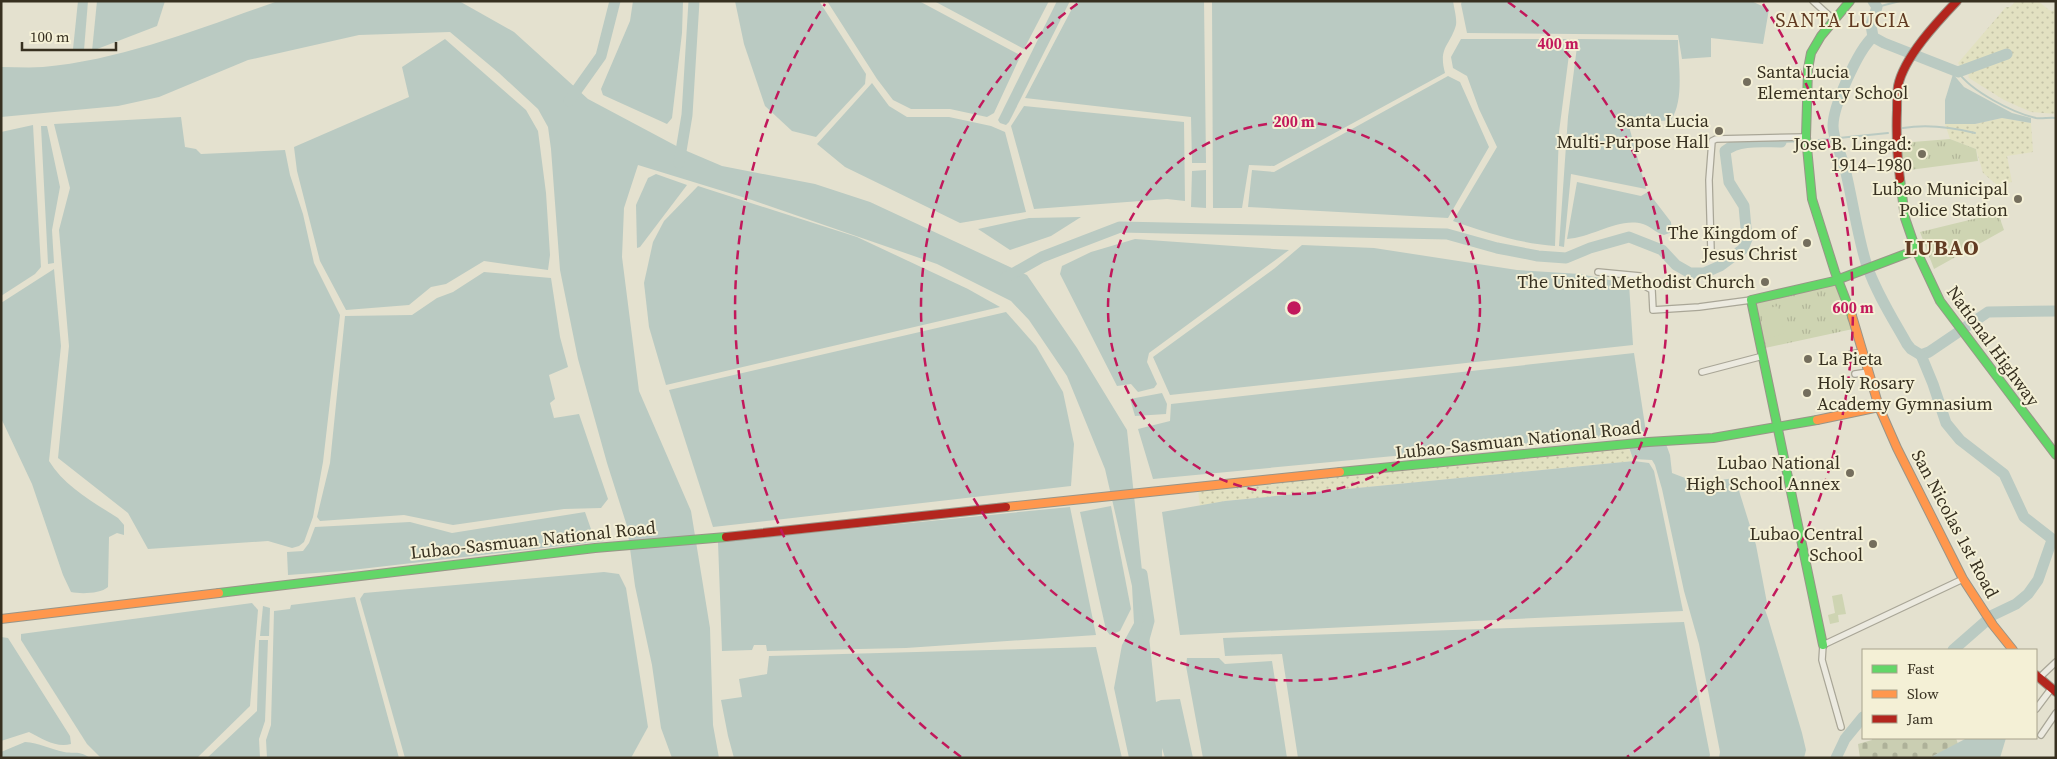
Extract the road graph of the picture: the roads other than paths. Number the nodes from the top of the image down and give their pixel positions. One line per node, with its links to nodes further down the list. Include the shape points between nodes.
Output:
1 (1813, 1): 4 (street)
2 (1850, 1): 4 (main road, San Nicolas 1st Road)
3 (1957, 1): 6 (main road, National Highway, via 1918,48 1898,86 1896,142 1905,218)
4 (1834, 19): 5 (main road, San Nicolas 1st Road, via 1811,53)
5 (1806, 140): 7 (street, via 1712,141 1709,180); 9 (main road, San Nicolas 1st Road, via 1812,199)
6 (1916, 250): 9 (main road); 19 (main road, National Highway, via 1940,301 1955,323)
7 (1711, 251)
8 (1598, 272): 10 (street, via 1640,276 1645,286 1652,290 1653,310)
9 (1839, 278): 10 (main road); 11 (main road, San Nicolas 1st Road)
10 (1751, 300): 13 (main road)
11 (1863, 352): 12 (street); 15 (main road, San Nicolas 1st Road)
12 (1851, 354)
13 (1764, 356): 14 (street); 18 (main road)
14 (1702, 372)
15 (1868, 372): 16 (street); 17 (main road, San Nicolas 1st Road)
16 (1855, 374)
17 (1879, 407): 18 (main road, Lubao-Sasmuan National Road); 20 (main road, San Nicolas 1st Road)
18 (1777, 428): 21 (main road, Lubao-Sasmuan National Road, via 1713,438 1159,490 442,564); 22 (main road)
19 (2056, 455)
20 (1963, 579): 22 (street); 23 (main road, San Nicolas 1st Road)
21 (1, 619)
22 (1823, 645): 29 (street, via 1822,660)
23 (2013, 649)
24 (2056, 662): 25 (street)
25 (2037, 677): 26 (main road)
26 (2054, 690): 27 (street)
27 (2037, 709)
28 (2056, 713): 30 (street)
29 (1841, 727)
30 (2040, 735)

